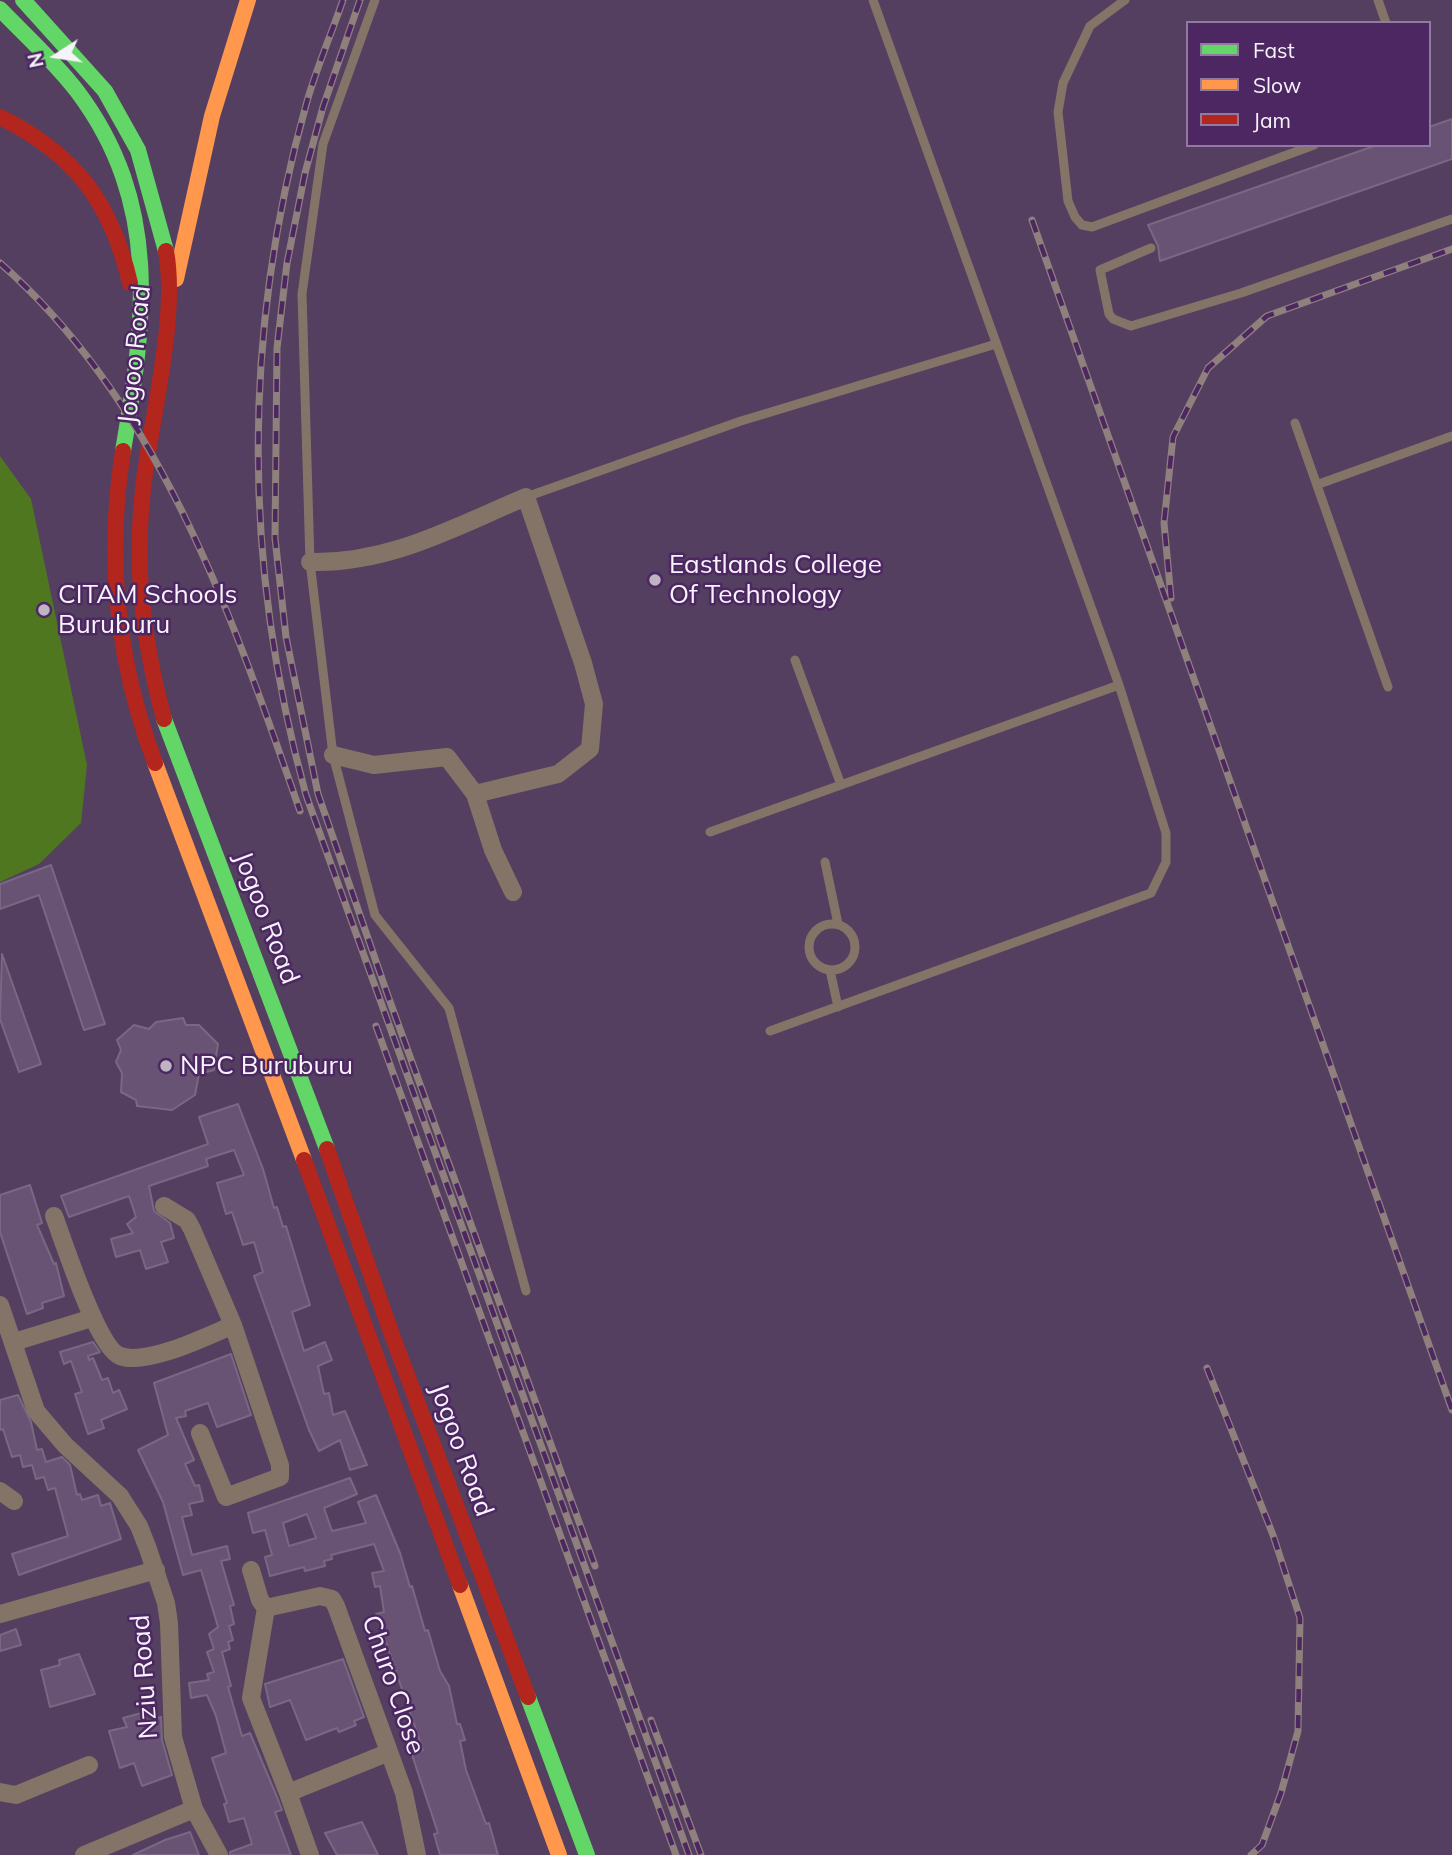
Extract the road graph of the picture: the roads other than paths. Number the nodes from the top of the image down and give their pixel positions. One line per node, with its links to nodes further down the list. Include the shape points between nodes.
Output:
1 (23, 0): 13 (main road, Jogoo Road, via 105,91 138,150 149,177 167,258)
2 (248, 0): 13 (main road, via 212,116)
3 (375, 0): 20 (lane, via 324,144 302,294)
4 (873, 0): 14 (lane)
5 (1125, 0): 10 (lane, via 1090,26 1063,83 1058,112 1068,201 1082,225 1093,227)
6 (1378, 0): 8 (lane)
7 (0, 9): 15 (main road, Jogoo Road, via 79,94 105,134 124,176 141,247 144,298)
8 (1385, 21)
9 (0, 117): 15 (main road, via 47,143 100,201 121,241)
10 (1309, 147)
11 (1452, 219): 12 (lane, via 1241,293 1131,326 1122,324 1109,314 1100,270)
12 (1151, 248)
13 (166, 326): 56 (main road, Jogoo Road, via 144,489 139,590 148,658 165,722 291,1048 392,1335)
14 (996, 344): 19 (lane, via 741,421); 22 (lane)
15 (140, 346): 55 (main road, Jogoo Road, via 114,514 114,596 129,678 151,752)
16 (1295, 423): 18 (lane)
17 (1452, 436): 18 (lane)
18 (1319, 484): 23 (lane)
19 (526, 497): 20 (street, via 392,554 343,563); 26 (street, via 594,704 590,749 558,774)
20 (310, 562): 24 (lane)
21 (795, 660): 25 (lane)
22 (1119, 685): 25 (lane); 32 (lane, via 1166,833 1166,862 1151,893)
23 (1388, 687)
24 (333, 755): 26 (street, via 374,765 447,757); 36 (lane, via 375,915 449,1008)
25 (841, 785): 27 (lane)
26 (475, 794): 29 (street)
27 (710, 832)
28 (825, 862): 30 (lane)
29 (513, 892)
30 (838, 923): 31 (lane, via 852,934 855,951 846,965); 31 (lane, via 823,925 811,935 808,950 816,964)
31 (830, 970): 32 (lane)
32 (838, 1007): 33 (lane)
33 (770, 1031)
34 (164, 1206): 39 (street, via 187,1220)
35 (54, 1216): 38 (street)
36 (526, 1290)
37 (0, 1305): 40 (street, Nziu Road)
38 (92, 1318): 39 (street, via 115,1353 131,1358 167,1351); 40 (street)
39 (233, 1325): 41 (street, via 280,1465 280,1477 226,1497)
40 (14, 1342): 42 (street, Nziu Road, via 36,1411 120,1496 139,1526)
41 (200, 1433)
42 (156, 1570): 45 (street); 50 (street, Nziu Road, via 169,1623 173,1737)
43 (251, 1570): 44 (street)
44 (266, 1608): 46 (street, Churo Close, via 320,1596 332,1600); 49 (street, via 251,1698)
45 (0, 1614)
46 (387, 1753): 49 (street); 54 (street, Churo Close, via 404,1793)
47 (89, 1766): 48 (street, via 16,1795)
48 (0, 1792)
49 (288, 1793): 53 (street)
50 (194, 1809): 51 (street); 52 (street, Nziu Road)
51 (84, 1855)
52 (219, 1855)
53 (310, 1855)
54 (417, 1855)
55 (559, 1855)
56 (587, 1855)

